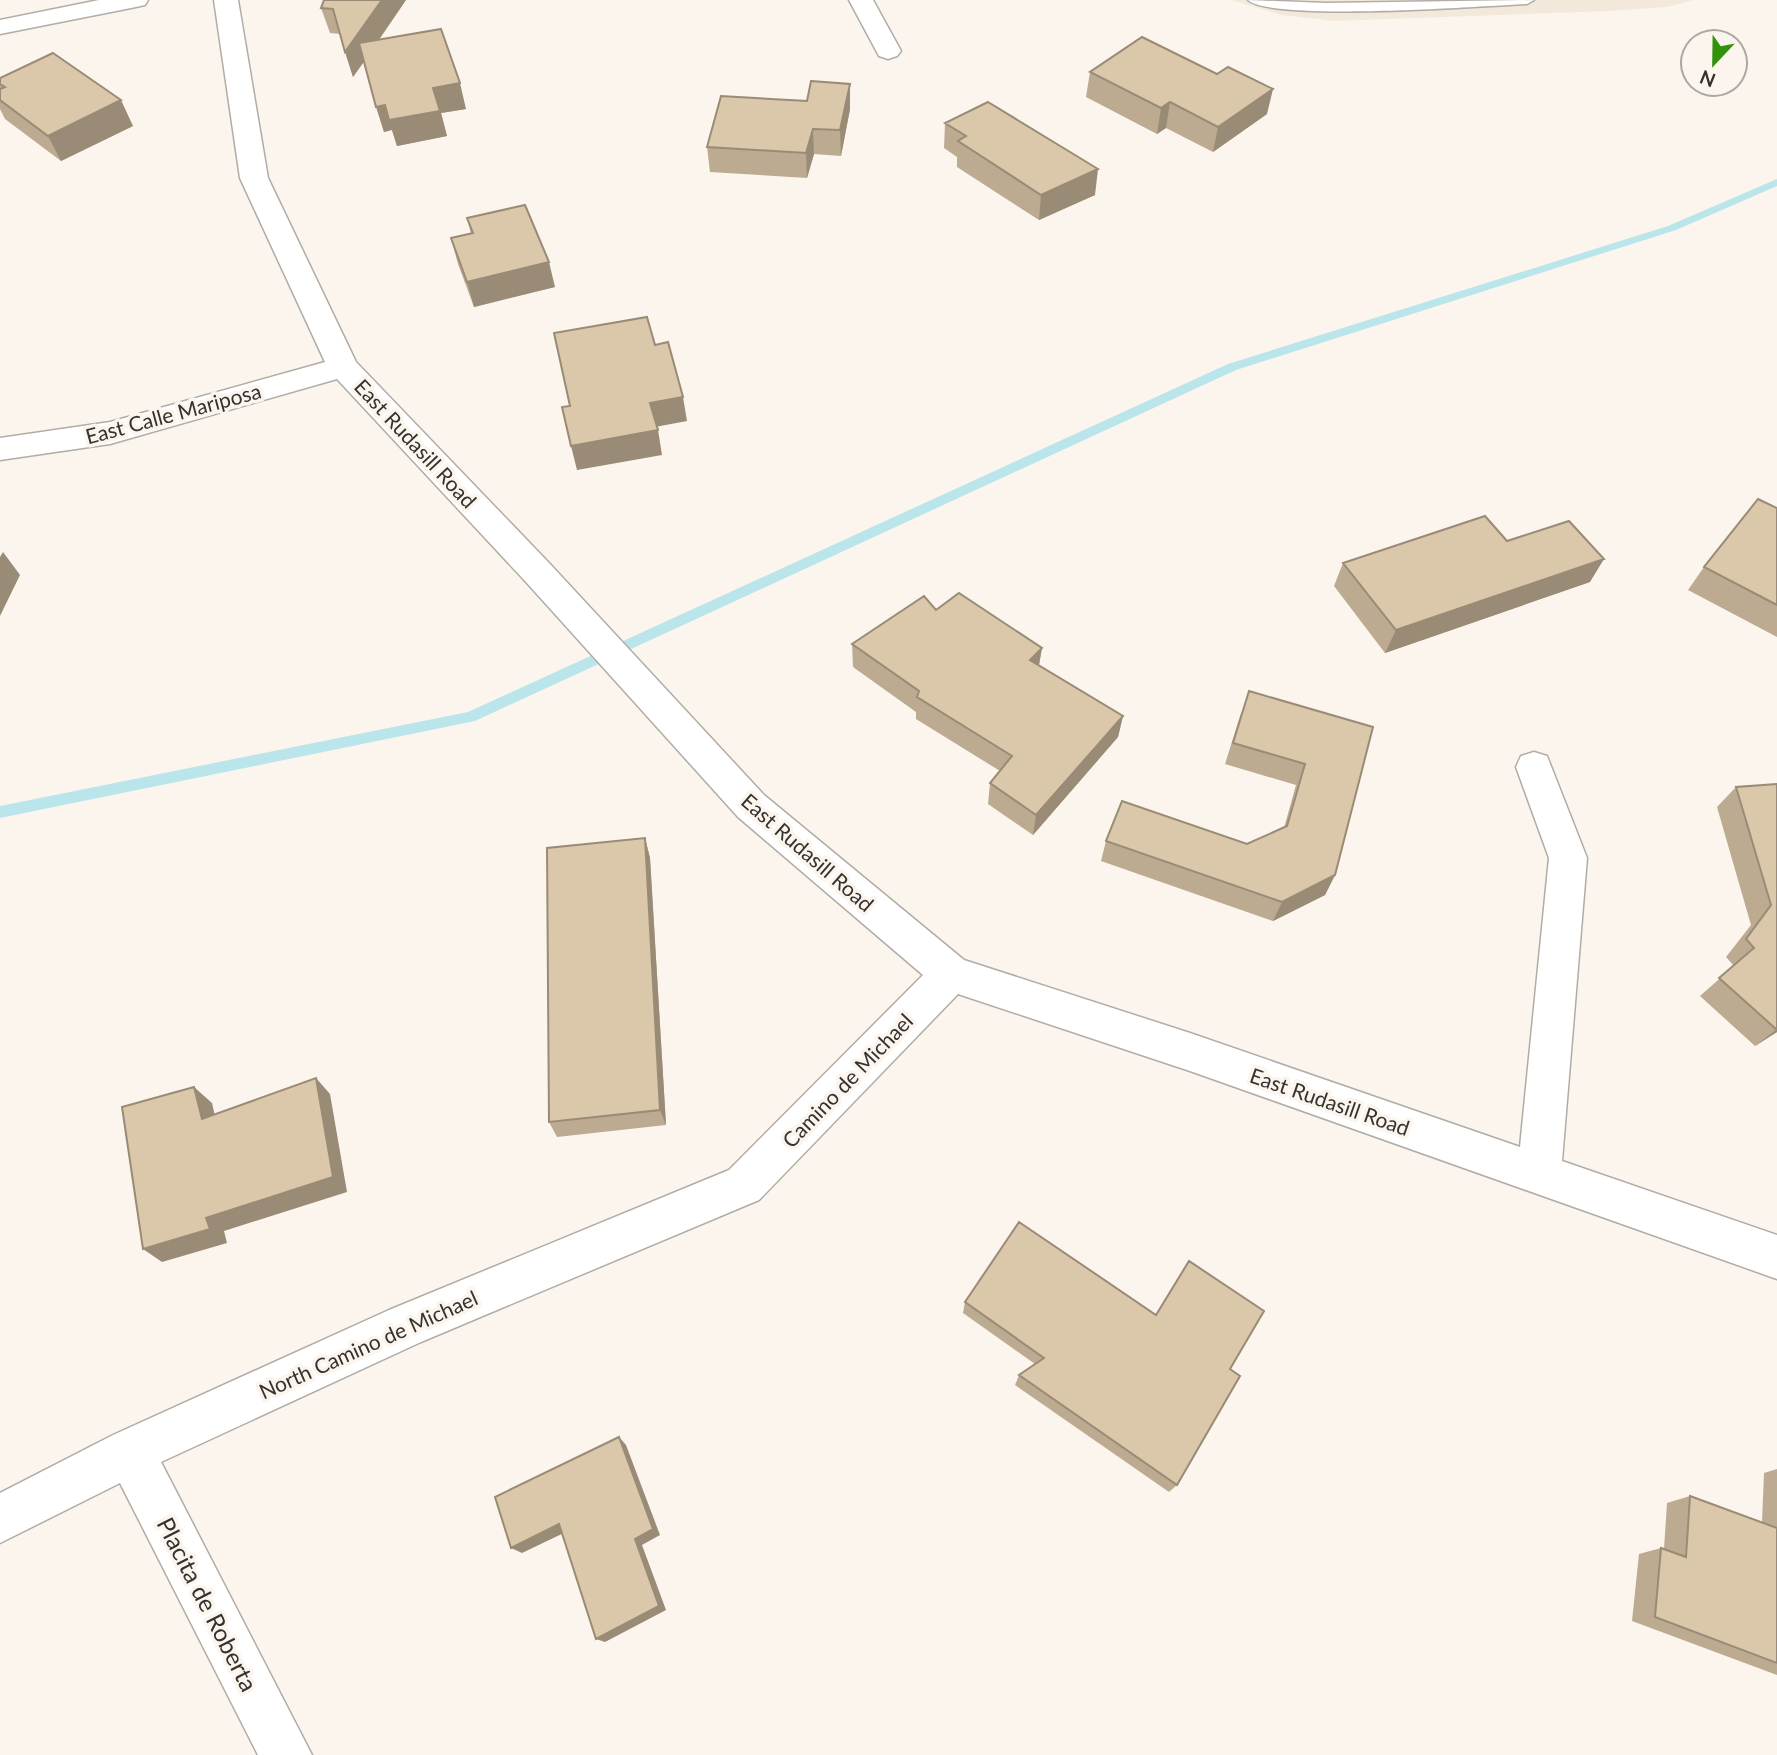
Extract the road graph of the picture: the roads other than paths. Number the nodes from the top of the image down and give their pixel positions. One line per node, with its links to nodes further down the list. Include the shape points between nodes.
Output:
1 (136, 0): 6 (street)
2 (226, 0): 8 (street, East Rudasill Road, via 254,177)
3 (861, 0): 7 (street)
4 (1255, 0): 5 (lane, via 1326,8)
5 (1527, 0)
6 (0, 27)
7 (888, 51)
8 (343, 367): 9 (street, East Calle Mariposa, via 110,433); 11 (street, East Rudasill Road, via 751,806)
9 (0, 449)
10 (1534, 767): 12 (street, via 1568,858)
11 (951, 974): 12 (street, East Rudasill Road, via 1191,1052); 13 (street, Camino de Michael)
12 (1539, 1175): 14 (street, East Rudasill Road)
13 (744, 1185): 15 (street, North Camino de Michael, via 405,1326)
14 (1777, 1257)
15 (130, 1452): 16 (street, North Camino de Michael); 17 (street, Placita de Roberta)
16 (0, 1519)
17 (286, 1755)

